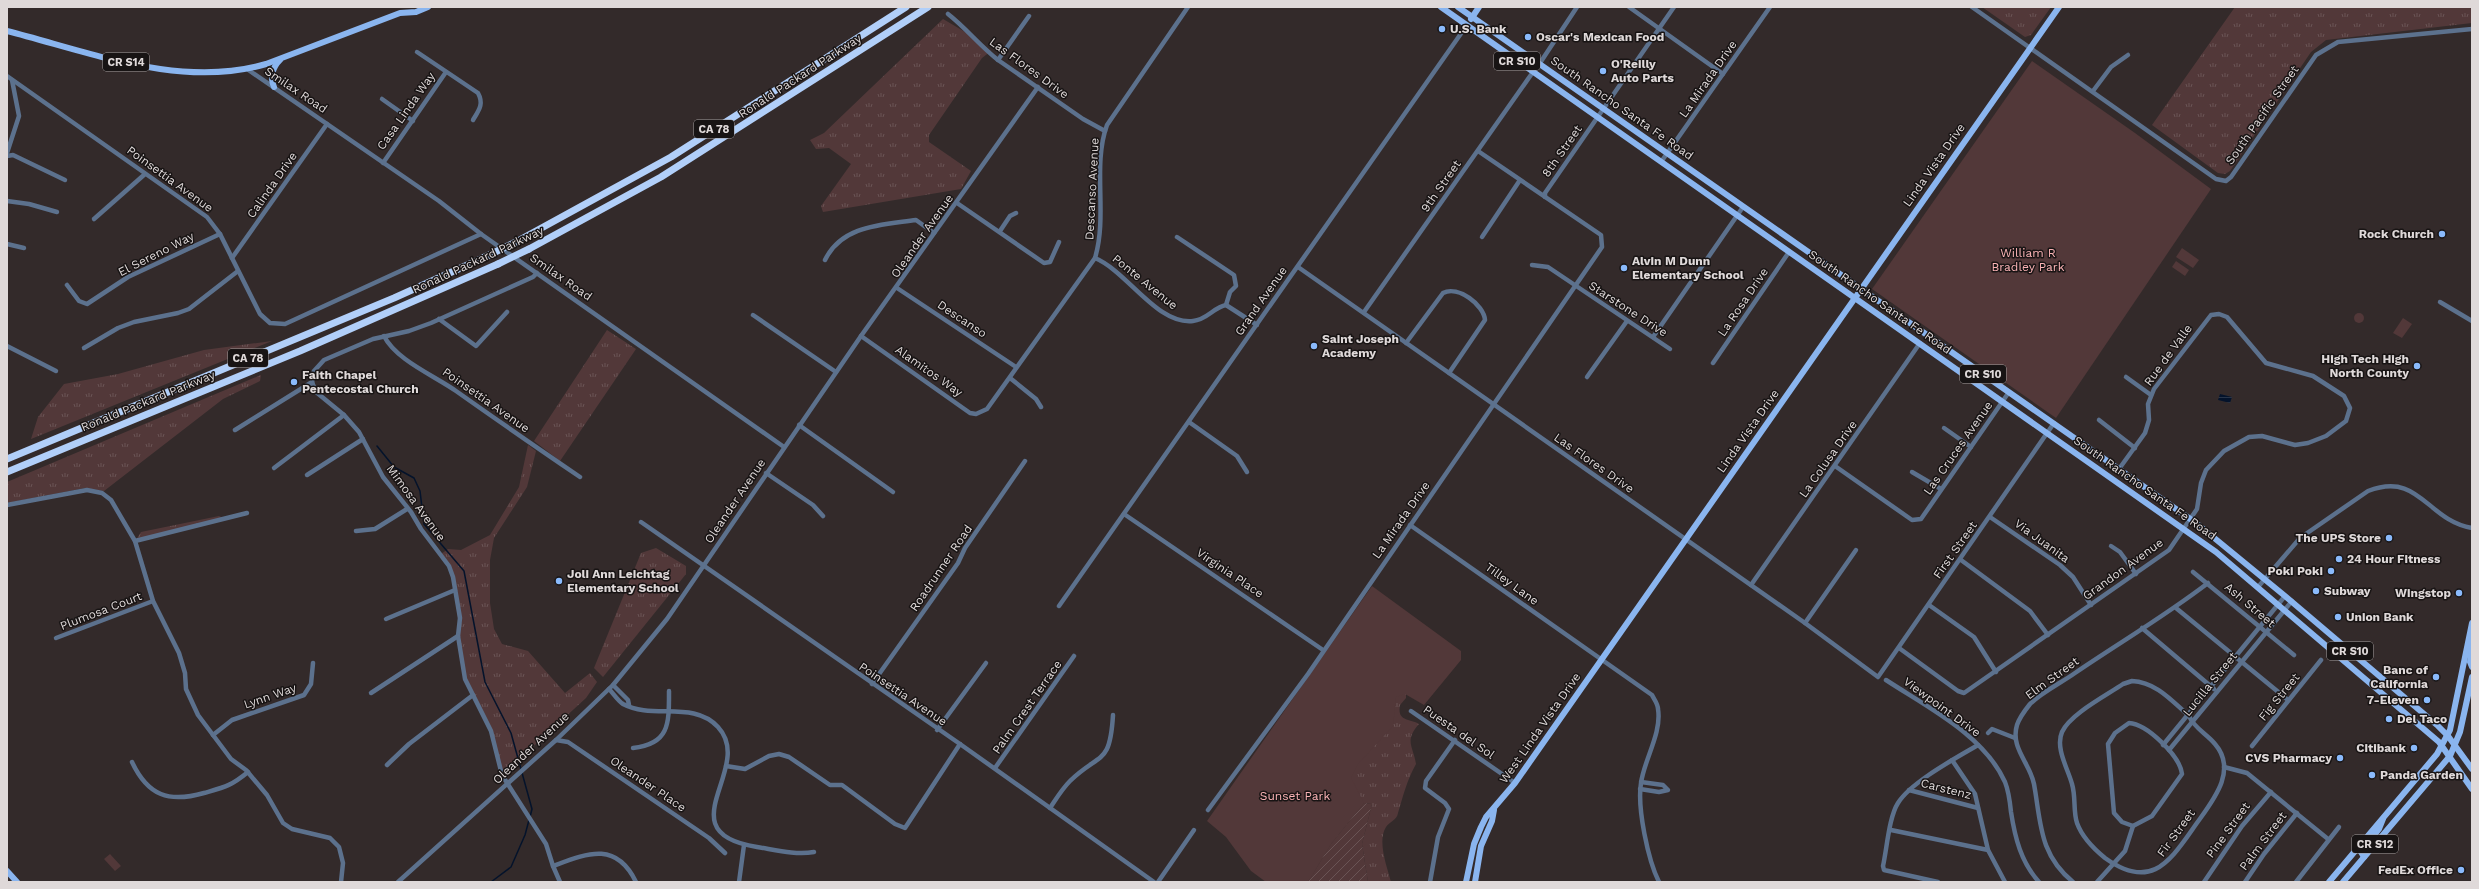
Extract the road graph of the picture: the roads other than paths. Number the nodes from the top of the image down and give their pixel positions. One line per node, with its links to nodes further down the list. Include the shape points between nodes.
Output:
1 (409, 7): 15 (main road, CR S14)
2 (428, 7): 15 (main road, CR S14, via 416,12)
3 (906, 7): 129 (highway, Ronald Packard Parkway / CA 78, bridge, via 671,157 516,242 387,301)
4 (928, 7): 134 (highway, Ronald Packard Parkway / CA 78, bridge, via 661,177 529,249 300,351)
5 (1188, 7): 44 (street, Descanso Avenue)
6 (1441, 7): 19 (main road, South Rancho Santa Fe Road / CR S10)
7 (1458, 7): 18 (main road, South Rancho Santa Fe Road / CR S10)
8 (1479, 7): 18 (main road, Grand Avenue)
9 (1577, 7): 28 (street)
10 (1629, 7): 20 (street)
11 (1674, 7): 20 (street, 8th Street)
12 (1770, 7): 32 (street, La Mirada Drive)
13 (1972, 7): 23 (street, South Pacific Street)
14 (2059, 7): 23 (main road, Linda Vista Drive)
15 (400, 13): 26 (main road, CR S14)
16 (948, 14): 27 (street, Las Flores Drive, via 964,26)
17 (1029, 16): 27 (street)
18 (1472, 17): 19 (main road, Grand Avenue); 28 (main road, South Rancho Santa Fe Road / CR S10)
19 (1467, 25): 31 (main road, South Rancho Santa Fe Road / CR S10); 76 (street, Grand Avenue)
20 (1659, 28): 32 (street); 39 (street, 8th Street)
21 (2472, 29): 37 (street, South Pacific Street, via 2338,42 2327,47 2316,55 2226,181 2216,179)
22 (7, 31): 29 (main road, CR S14, via 148,67 182,73 209,74)
23 (2031, 48): 37 (street, South Pacific Street); 82 (main road, Linda Vista Drive)
24 (417, 52): 30 (street)
25 (2128, 55): 37 (street, via 2111,67)
26 (283, 58): 29 (main road, CR S14); 35 (main road, via 274,67)
27 (998, 60): 36 (street, Las Flores Drive)
28 (1540, 63): 39 (main road, South Rancho Santa Fe Road / CR S10)
29 (247, 69): 35 (street, Smilax Road)
30 (446, 72): 41 (street, via 478,92 482,99); 42 (street, Casa Linda Way)
31 (1533, 72): 40 (main road, South Rancho Santa Fe Road / CR S10); 45 (street, 9th Street)
32 (1723, 74): 47 (street, La Mirada Drive)
33 (7, 76): 34 (street, Poinsettia Avenue)
34 (12, 80): 46 (street, via 18,116); 51 (street, Poinsettia Avenue)
35 (274, 87): 43 (street, Smilax Road)
36 (1038, 87): 44 (street, Las Flores Drive, via 1083,120); 56 (street, Oleander Avenue)
37 (2093, 91)
38 (382, 99): 42 (street)
39 (1604, 107): 40 (street, 8th Street); 47 (main road, South Rancho Santa Fe Road / CR S10)
40 (1598, 116): 50 (main road, South Rancho Santa Fe Road / CR S10); 54 (street, 8th Street, via 1545,193)
41 (473, 120)
42 (413, 121): 49 (street, Casa Linda Way)
43 (327, 124): 49 (street, Smilax Road); 72 (street, Calinda Drive)
44 (1105, 131): 73 (street, Descanso Avenue, via 1102,142 1100,239)
45 (1478, 151): 53 (street); 87 (street, 9th Street)
46 (7, 153)
47 (1668, 153): 50 (street, La Mirada Drive); 57 (main road, South Rancho Santa Fe Road / CR S10)
48 (7, 156): 52 (street, via 13,155)
49 (383, 162): 65 (street, Smilax Road)
50 (1661, 162): 60 (main road, South Rancho Santa Fe Road / CR S10)
51 (145, 174): 61 (street); 64 (street, Poinsettia Avenue, via 207,218)
52 (65, 180)
53 (1520, 180): 54 (street); 67 (street)
54 (1545, 197): 80 (street, La Mirada Drive, via 1603,238 1602,247)
55 (7, 201): 58 (street)
56 (957, 203): 62 (street); 63 (street, Oleander Avenue)
57 (1743, 207): 60 (street); 82 (main road, South Rancho Santa Fe Road / CR S10)
58 (58, 212)
59 (1016, 213): 62 (street, via 1010,216)
60 (1737, 216): 71 (main road, South Rancho Santa Fe Road / CR S10); 95 (street)
61 (94, 219)
62 (1000, 231): 68 (street, via 1044,263 1050,262)
63 (934, 233): 74 (street, via 916,220 858,230 834,245); 81 (street, Oleander Avenue)
64 (220, 234): 72 (street, Poinsettia Avenue); 79 (street, El Sereno Way, via 128,277 87,304 79,301)
65 (481, 234): 77 (street, Poinsettia Avenue, via 285,324 270,323 262,317); 78 (street, Smilax Road)
66 (1177, 237): 85 (street, via 1232,274 1236,286 1230,292)
67 (1482, 237)
68 (1059, 242)
69 (7, 244): 70 (street)
70 (24, 248)
71 (1788, 252): 83 (main road, South Rancho Santa Fe Road / CR S10); 101 (street, La Rosa Drive)
72 (232, 258): 77 (street, Poinsettia Avenue)
73 (1095, 258): 85 (street, Ponte Avenue, via 1124,277 1170,318 1182,321 1200,320); 102 (street, Descanso Avenue)
74 (825, 260)
75 (1532, 265): 80 (street, Starstone Drive, via 1548,267)
76 (1298, 267): 87 (street, Las Flores Drive); 92 (street, Grand Avenue)
77 (238, 271): 99 (street, via 189,309 134,322)
78 (537, 273): 89 (street); 127 (street, Smilax Road)
79 (67, 285)
80 (1575, 286): 90 (street, Starstone Drive); 113 (street, La Mirada Drive)
81 (897, 288): 94 (street, Oleander Avenue); 102 (street, Descanso)
82 (1861, 288): 83 (main road, Linda Vista Drive); 110 (main road, South Rancho Santa Fe Road / CR S10)
83 (1855, 298): 97 (main road, South Rancho Santa Fe Road / CR S10); 154 (main road, Linda Vista Drive)
84 (2440, 302): 91 (street)
85 (1226, 305): 92 (street, via 1232,306)
86 (507, 312): 89 (street, via 476,346)
87 (1364, 312): 96 (street, Las Flores Drive)
88 (753, 315): 104 (street)
89 (439, 319): 93 (street, via 409,331)
90 (1627, 321): 95 (street, Starstone Drive); 106 (street)
91 (2472, 321)
92 (1257, 325): 119 (street, Grand Avenue)
93 (384, 336): 109 (street, via 324,360 314,371); 139 (street, Poinsettia Avenue, via 391,347 414,364)
94 (861, 336): 104 (street, Oleander Avenue); 115 (street, Alamitos Way, via 970,413 976,414)
95 (1653, 337): 100 (street, Starstone Drive)
96 (1406, 343): 105 (street, Las Flores Drive); 105 (street, via 1443,293 1448,290 1456,291 1472,301 1483,310 1485,320)
97 (1920, 343): 112 (main road, South Rancho Santa Fe Road / CR S10); 131 (street, La Colusa Drive)
98 (7, 346): 103 (street)
99 (84, 348)
100 (1670, 349)
101 (1713, 363)
102 (1016, 367): 108 (street, Descanso Avenue)
103 (56, 371)
104 (836, 372): 121 (street, Oleander Avenue)
105 (1449, 373): 113 (street, Las Flores Drive)
106 (1586, 377)
107 (2126, 377): 111 (street)
108 (1010, 378): 114 (street, via 1036,399); 115 (street, Descanso Avenue)
109 (312, 382): 116 (street, Mimosa Avenue, via 316,392); 123 (street)
110 (2009, 392): 112 (street, Las Cruces Avenue); 120 (main road, South Rancho Santa Fe Road / CR S10)
111 (2151, 395): 118 (street, Rue de Valle, via 2207,318 2219,314 2227,317 2266,363 2313,376 2344,396 2350,408); 128 (street, Rue de Valle, via 2145,433)
112 (2003, 401): 124 (main road, South Rancho Santa Fe Road / CR S10); 126 (street, Las Cruces Avenue)
113 (1494, 404): 150 (street, La Mirada Drive); 154 (street, Las Flores Drive)
114 (1041, 407)
115 (987, 410)
116 (344, 416): 125 (street, Mimosa Avenue); 132 (street)
117 (2099, 420): 128 (street)
118 (2346, 421): 148 (street, Grandon Avenue, via 2326,436 2308,443 2285,443 2262,436 2242,439 2224,451 2206,470 2197,509)
119 (1189, 422): 135 (street, via 1237,456); 145 (street, Grand Avenue)
120 (2054, 423): 124 (street, First Street); 133 (main road, South Rancho Santa Fe Road / CR S10)
121 (799, 425): 127 (street, Oleander Avenue); 141 (street)
122 (1944, 428): 126 (street)
123 (235, 430)
124 (2048, 432): 147 (street, First Street); 151 (main road, South Rancho Santa Fe Road / CR S10)
125 (363, 439): 138 (street); 143 (street, Mimosa Avenue, via 383,477)
126 (1972, 446): 140 (street, Las Cruces Avenue)
127 (784, 447): 137 (street, Oleander Avenue)
128 (2135, 448): 133 (street, Rue de Valle)
129 (7, 459)
130 (1025, 461): 200 (street, Roadrunner Road, via 965,548 958,563)
131 (1835, 466): 140 (street, Las Cruces Avenue, via 1915,521 1922,516); 164 (street, La Colusa Drive)
132 (274, 468)
133 (2119, 469): 148 (main road, South Rancho Santa Fe Road / CR S10)
134 (7, 472)
135 (1247, 472)
136 (1912, 472): 140 (street)
137 (766, 473): 146 (street, via 813,505); 159 (street, Oleander Avenue)
138 (307, 475)
139 (580, 477)
140 (1942, 489)
141 (893, 492)
142 (7, 505): 155 (street, via 87,490 102,493 111,500)
143 (406, 509): 153 (street, via 375,529); 166 (street, Mimosa Avenue, via 447,562)
144 (247, 513): 155 (street)
145 (1124, 514): 173 (street, Grand Avenue); 187 (street, Virginia Place)
146 (823, 516)
147 (1990, 517): 158 (street, First Street); 170 (street, Via Juanita, via 2060,565 2073,577)
148 (2191, 519): 151 (street, Grandon Avenue); 162 (main road, South Rancho Santa Fe Road / CR S10)
149 (641, 522): 159 (street, Poinsettia Avenue)
150 (1410, 525): 187 (street, La Mirada Drive); 190 (street, Tilley Lane)
151 (2185, 528): 161 (street, Grandon Avenue, via 2169,550); 165 (main road, South Rancho Santa Fe Road / CR S10)
152 (2472, 528): 162 (street, via 2452,524 2416,494 2394,486 2380,486 2368,491 2300,538)
153 (356, 531)
154 (1686, 539): 164 (street, Las Flores Drive); 190 (main road, Linda Vista Drive)
155 (136, 541): 169 (street)
156 (2111, 546): 161 (street, via 2120,552)
157 (1856, 550): 177 (street)
158 (1960, 560): 172 (street, First Street); 182 (street, via 2030,611)
159 (704, 566): 200 (street, Poinsettia Avenue); 201 (street, Oleander Avenue, via 667,619)
160 (2193, 572): 163 (street, Ash Street)
161 (2136, 574): 170 (street, Grandon Avenue)
162 (2265, 579): 165 (street); 167 (main road, South Rancho Santa Fe Road / CR S10)
163 (2208, 583): 174 (street, Elm Street); 180 (street, Ash Street)
164 (1751, 585): 177 (street, Las Flores Drive)
165 (2258, 587): 171 (main road, South Rancho Santa Fe Road / CR S10)
166 (455, 590): 176 (street); 183 (street, Mimosa Avenue, via 460,618)
167 (2286, 596): 168 (main road, South Rancho Santa Fe Road / CR S10); 171 (street)
168 (2292, 601): 175 (street, Lucilla Street); 218 (main road, South Rancho Santa Fe Road / CR S10)
169 (153, 602): 184 (street, Plumosa Court); 217 (street, via 179,653 192,705)
170 (2091, 604): 182 (street, Grandon Avenue)
171 (2279, 604): 175 (main road, South Rancho Santa Fe Road / CR S10); 180 (street)
172 (1929, 605): 186 (street, First Street); 196 (street, via 1974,637)
173 (1059, 606)
174 (2176, 608): 179 (street, Elm Street); 191 (street)
175 (2285, 610): 181 (street, Lucilla Street); 227 (main road, South Rancho Santa Fe Road / CR S10)
176 (386, 619)
177 (1805, 623): 197 (street, Las Flores Drive)
178 (2472, 623): 218 (main road, CR S12)
179 (2142, 628): 202 (street); 219 (street, Elm Street, via 2031,704 2017,724)
180 (2261, 628): 181 (street, Ash Street); 191 (street)
181 (2266, 632): 188 (street, Ash Street); 191 (street, Lucilla Street)
182 (2048, 635): 196 (street, Grandon Avenue)
183 (458, 636): 206 (street); 207 (street, Mimosa Avenue, via 465,679)
184 (56, 638)
185 (2472, 642): 195 (main road)
186 (1899, 648): 196 (street, Grandon Avenue, via 1964,693); 197 (street, First Street)
187 (1323, 650): 248 (street, La Mirada Drive)
188 (2294, 655)
189 (1074, 656): 236 (street, Palm Crest Terrace)
190 (1602, 659): 239 (street, via 1652,695 1658,709 1656,728); 240 (main road, West Linda Vista Drive)
191 (2238, 659): 202 (street); 205 (street, Lucilla Street); 208 (street)
192 (2321, 660): 208 (street, Fig Street)
193 (314, 663): 217 (street, Lynn Way, via 311,684 304,695 232,720)
194 (986, 663): 215 (street)
195 (2472, 667)
196 (1996, 672)
197 (1878, 677)
198 (2472, 677): 225 (main road, CR S12)
199 (1886, 680): 224 (street, Viewpoint Drive)
200 (872, 684): 215 (street, Poinsettia Avenue)
201 (613, 685): 203 (street, Oleander Avenue); 209 (street, via 628,700)
202 (2212, 687): 205 (street); 213 (street)
203 (608, 689): 209 (street, via 624,704); 220 (street, Oleander Avenue)
204 (669, 691): 211 (street)
205 (2216, 692): 214 (street, Lucilla Street)
206 (371, 693)
207 (473, 695): 233 (street, via 409,744); 241 (street, Mimosa Avenue, via 491,731 502,775)
208 (2288, 700): 226 (street, Fig Street)
209 (629, 705): 211 (street, via 640,710)
210 (1411, 711): 221 (street, Puesta del Sol)
211 (669, 712): 228 (street, via 668,725 660,738 644,747); 234 (street, via 698,714 719,727 727,745)
212 (1113, 715): 246 (street, via 1112,738 1108,749 1097,762 1069,782)
213 (2188, 716): 214 (street, Fir Street); 223 (street); 262 (street, Fir Street, via 2153,686 2142,681 2132,681 2123,684 2069,722 2062,732 2061,750 2073,786 2077,823 2085,837)
214 (2192, 722): 229 (street, Lucilla Street); 235 (street, Fir Street, via 2219,748)
215 (937, 730): 222 (street, Poinsettia Avenue)
216 (1988, 733): 219 (street, via 1992,729)
217 (213, 735): 238 (street, via 231,759)
218 (2448, 736): 225 (main road, South Rancho Santa Fe Road / CR S10); 227 (main road, CR S12)
219 (2015, 738): 280 (street, via 2034,783 2041,830 2050,856)
220 (556, 740): 241 (street, Oleander Avenue); 260 (street, Oleander Place, via 568,742 709,838)
221 (1455, 740): 240 (street, Puesta del Sol); 273 (street, via 1426,781 1425,788 1449,809 1438,837)
222 (960, 744): 234 (street, via 905,828 895,824 842,785 830,785 789,756 769,756 745,769); 236 (street, Poinsettia Avenue)
223 (2163, 744): 229 (street); 252 (street, via 2137,724 2129,723 2115,733 2108,744 2114,813 2122,822)
224 (1978, 745): 231 (street); 279 (street, Viewpoint Drive, via 1997,768 2005,783 2017,844 2032,874)
225 (2456, 745): 230 (main road, CR S12); 237 (main road, South Rancho Santa Fe Road / CR S10)
226 (2252, 746)
227 (2442, 746): 230 (main road, South Rancho Santa Fe Road / CR S10); 251 (main road, CR S12)
228 (633, 748)
229 (2169, 750): 252 (street, via 2182,774 2152,816)
230 (2450, 756): 243 (main road, South Rancho Santa Fe Road / CR S10); 261 (main road, CR S12)
231 (1952, 760): 244 (street); 247 (street, via 1975,794)
232 (132, 762): 238 (street, via 140,778 151,789 173,798 186,798 231,786)
233 (387, 765)
234 (726, 766): 257 (street, via 714,806 714,820 721,834 730,841)
235 (2224, 767): 245 (street, via 2247,773); 262 (street, Fir Street, via 2218,791 2166,865 2155,873 2141,876 2121,871)
236 (995, 768): 246 (street, Poinsettia Avenue)
237 (2472, 769)
238 (248, 772): 266 (street, via 267,795 283,823 292,829 330,838 339,847 343,863)
239 (1641, 782): 242 (street); 242 (street, via 1663,785 1668,790 1659,792)
240 (1515, 783): 249 (main road, West Linda Vista Drive)
241 (507, 784): 263 (street, Mimosa Avenue, via 546,844); 267 (street, Oleander Avenue)
242 (1640, 788): 276 (street, via 1648,848)
243 (2472, 788)
244 (1909, 790): 247 (street, Carstenz); 255 (street, via 1898,804)
245 (2271, 792): 250 (street); 282 (street, Pine Street, via 2242,826)
246 (1050, 808): 271 (street, Poinsettia Avenue)
247 (1978, 808): 258 (street)
248 (1208, 810)
249 (1494, 810): 274 (main road, West Linda Vista Drive, via 1486,817 1474,844); 275 (main road, West Linda Vista Drive, via 1481,846)
250 (2297, 813): 256 (street); 283 (street, Palm Street)
251 (2384, 816): 261 (main road, via 2380,829 2361,852); 285 (main road, CR S12)
252 (2133, 826): 262 (street, via 2127,847)
253 (2339, 827): 256 (street)
254 (1194, 830): 272 (street)
255 (1891, 830): 258 (street); 277 (street, via 1884,870)
256 (2328, 839): 284 (street)
257 (744, 845): 259 (street, via 801,854); 270 (street)
258 (1988, 850): 278 (street)
259 (814, 852)
260 (725, 853)
261 (2364, 857): 286 (main road, CR S12)
262 (2112, 864): 281 (street)
263 (554, 866): 268 (street, Mimosa Avenue); 269 (street, via 582,855 603,853 615,856 627,866)
264 (7, 871): 265 (main road)
265 (17, 882)
266 (341, 882)
267 (398, 882)
268 (560, 882)
269 (636, 882)
270 (739, 882)
271 (1154, 882)
272 (1158, 882)
273 (1430, 882)
274 (1466, 882)
275 (1475, 882)
276 (1659, 882)
277 (1938, 882)
278 (2005, 882)
279 (2039, 882)
280 (2073, 882)
281 (2097, 882)
282 (2204, 882)
283 (2245, 882)
284 (2296, 882)
285 (2329, 882)
286 (2343, 882)

